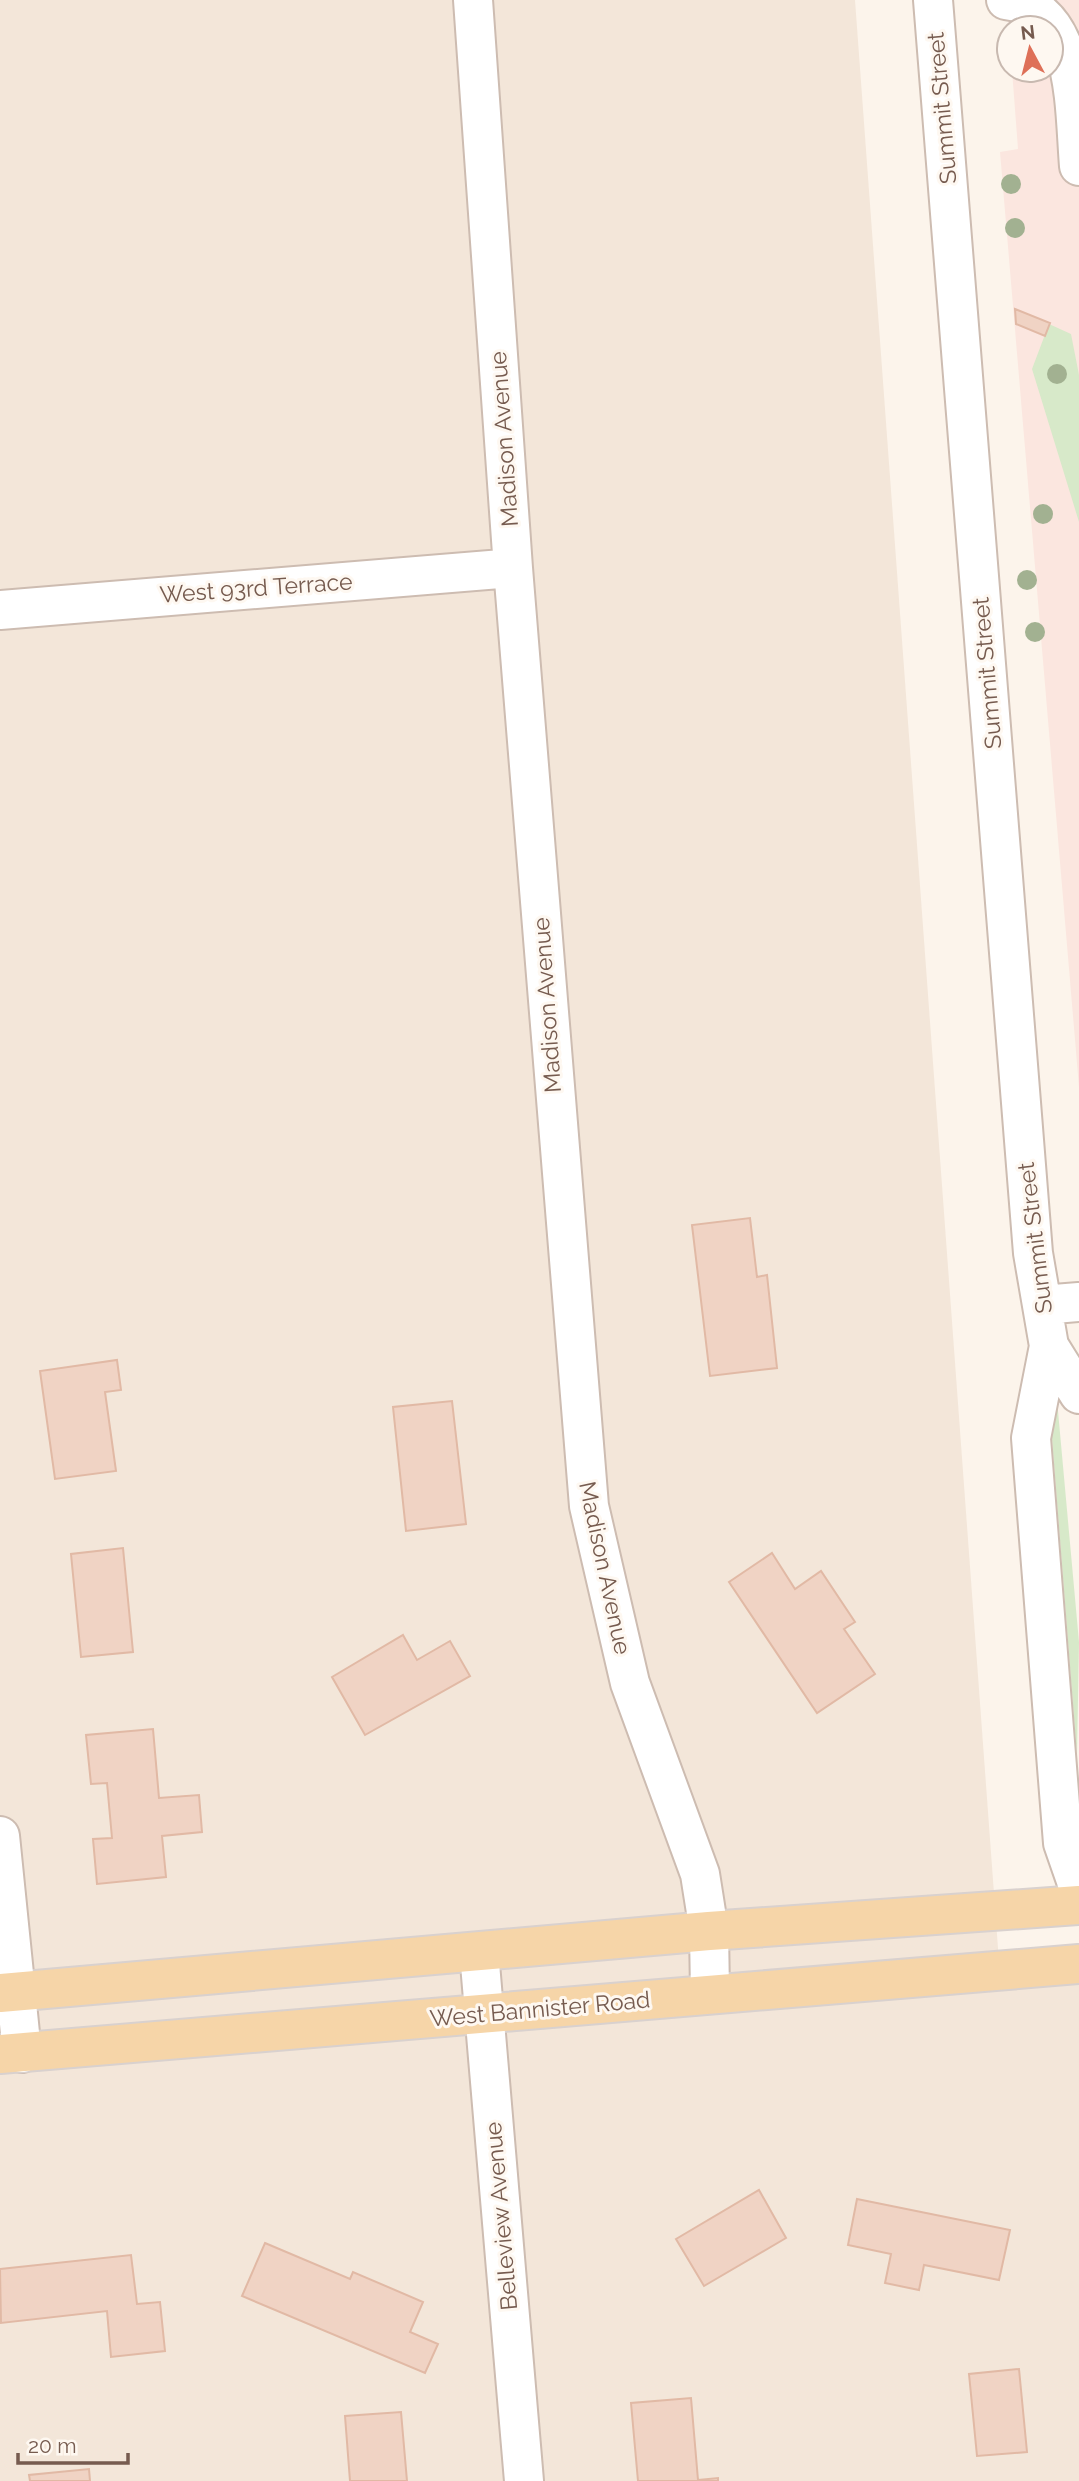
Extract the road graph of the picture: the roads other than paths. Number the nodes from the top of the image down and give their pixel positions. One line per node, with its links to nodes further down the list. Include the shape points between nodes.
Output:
1 (473, 0): 5 (street, Madison Avenue)
2 (933, 0): 7 (street, Summit Street, via 1033,1253)
3 (1006, 0): 4 (street, via 1035,6 1053,19 1063,37 1069,56)
4 (1079, 166)
5 (513, 568): 6 (street, West 93rd Terrace); 13 (street, Madison Avenue, via 589,1506 630,1683 700,1874)
6 (0, 610)
7 (1061, 1303): 8 (street, Summit Street)
8 (1049, 1346): 9 (street, Summit Street); 11 (street, Summit Street, via 1031,1438 1063,1843)
9 (1079, 1394)
10 (0, 1836): 16 (street)
11 (1079, 1889)
12 (1079, 1905): 13 (main road)
13 (709, 1931): 14 (main road); 17 (street, Madison Avenue)
14 (479, 1952): 16 (main road); 18 (street, Belleview Avenue)
15 (1079, 1964): 17 (main road, West Bannister Road)
16 (8, 1992): 19 (street)
17 (710, 1993): 18 (main road, West Bannister Road)
18 (484, 2015): 19 (main road, West Bannister Road); 20 (street, Belleview Avenue)
19 (11, 2053)
20 (524, 2481)

